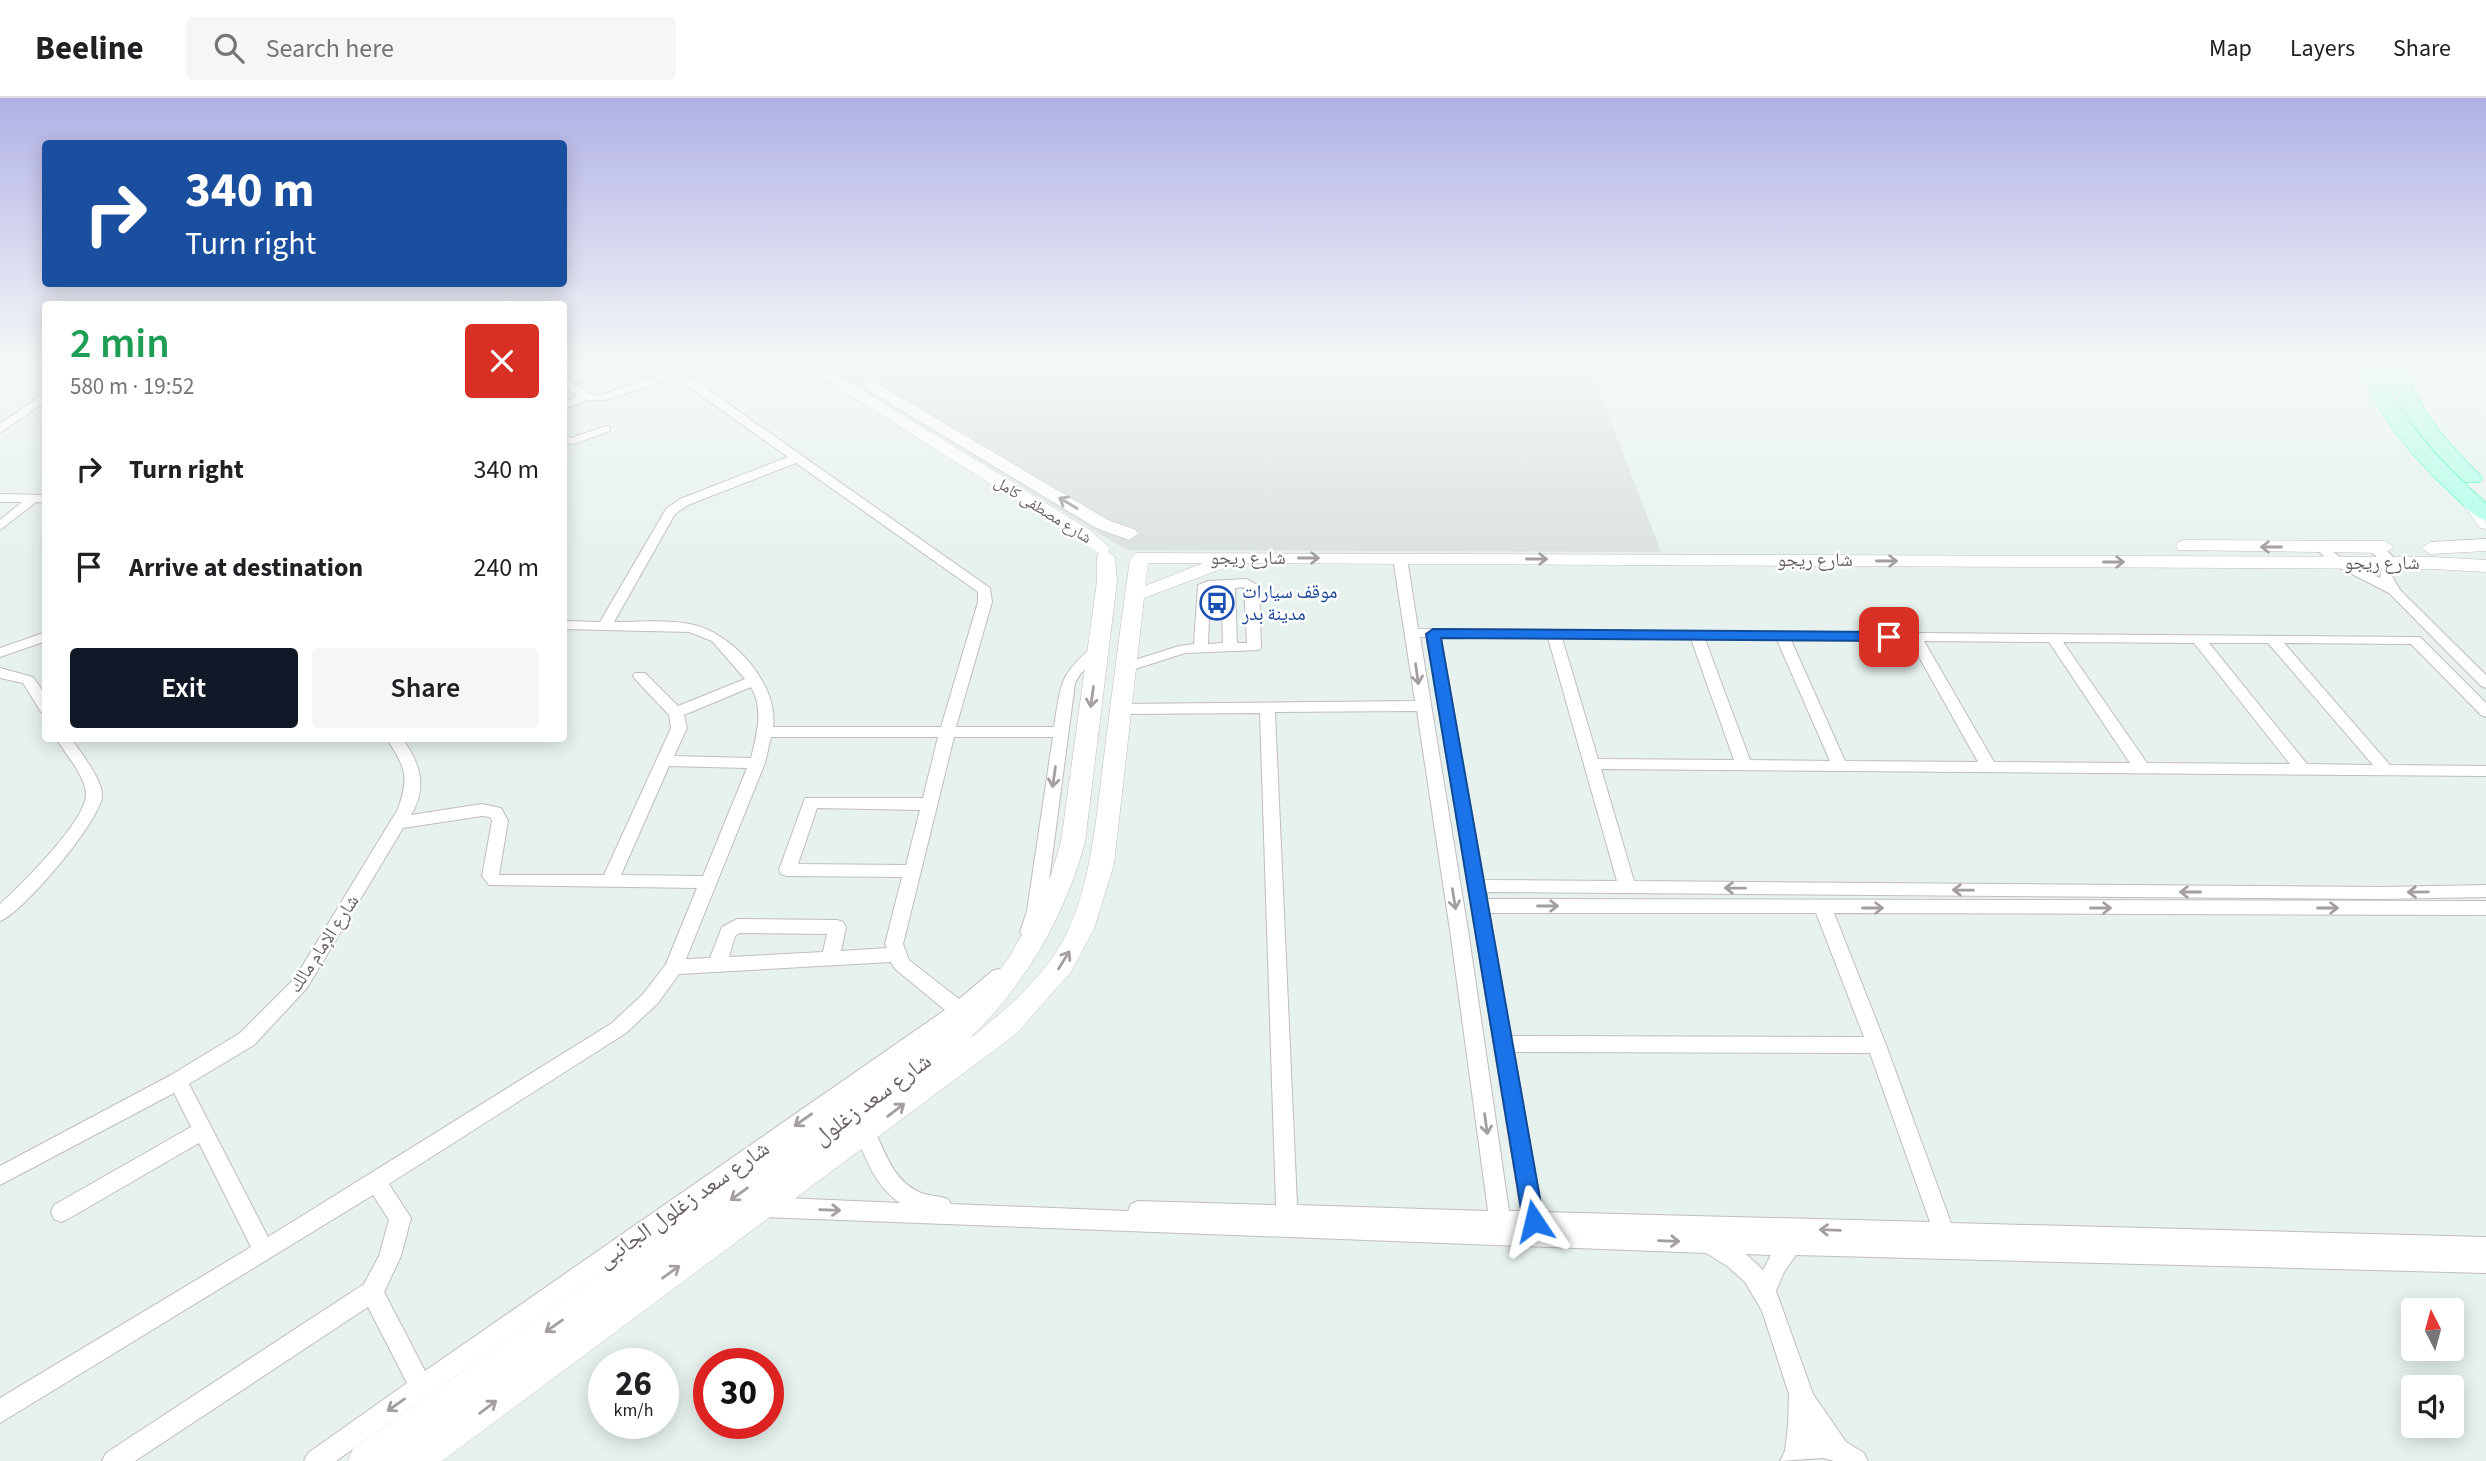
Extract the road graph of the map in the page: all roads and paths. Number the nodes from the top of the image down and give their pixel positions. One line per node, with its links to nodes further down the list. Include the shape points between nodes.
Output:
1 (749, 426): 8 (street)
2 (908, 426): 17 (main road, شارع مصطفى كامل)
3 (940, 426): 14 (street, شارع مصطفى كامل, one-way to 3)
4 (2399, 426): 10 (main road)
5 (2426, 426): 9 (main road)
6 (606, 429): 7 (street)
7 (567, 440)
8 (795, 459): 34 (street, via 684,502 670,513); 62 (street, via 985,591)
9 (2486, 492)
10 (2465, 495): 13 (main road); 15 (main road)
11 (0, 498): 12 (street)
12 (39, 499): 16 (street)
13 (2486, 514)
14 (1097, 520): 17 (main road); 21 (street, شارع مصطفى كامل)
15 (2486, 524)
16 (0, 526)
17 (1076, 529): 23 (main road, شارع مصطفى كامل)
18 (2486, 545): 20 (main road, شارع ريجو)
19 (2321, 547): 20 (main road, شارع ريجو); 24 (main road, شارع ريجو, one-way to 24); 27 (street)
20 (2371, 547): 28 (street)
21 (1140, 548): 22 (main road, شارع ريجو); 23 (street, via 1121,562); 23 (street, via 1107,540); 32 (main road, شارع سعد زغلول)
22 (1194, 550): 24 (main road, شارع ريجو); 25 (main road, شارع ريجو)
23 (1104, 552): 47 (main road, شارع سعد زغلول, via 1107,581)
24 (1701, 552): 26 (main road, شارع ريجو, one-way to 24); 27 (main road, شارع ريجو, one-way to 27)
25 (1237, 558): 26 (main road, شارع ريجو, one-way to 26); 32 (main road, via 1151,592)
26 (1400, 558): 35 (street)
27 (2340, 563): 28 (main road, شارع ريجو); 31 (street)
28 (2390, 563): 29 (main road, شارع ريجو); 31 (street, via 2385,576)
29 (2486, 566)
30 (1228, 584): 45 (street, via 1203,588); 46 (street); 46 (street, via 1252,586 1254,647)
31 (2395, 592): 53 (street)
32 (1135, 593): 49 (main road, شارع سعد زغلول)
33 (567, 625): 34 (street)
34 (605, 625): 52 (street, via 701,630 717,638)
35 (1411, 633): 36 (street); 55 (street, one-way to 55)
36 (1433, 634): 37 (street); 73 (street)
37 (1554, 634): 38 (street); 67 (street)
38 (1696, 635): 39 (street); 68 (street)
39 (1782, 636): 41 (street); 69 (street)
40 (42, 637): 48 (street)
41 (1916, 637): 42 (street); 70 (street)
42 (2053, 638): 43 (street); 71 (street)
43 (2198, 639): 44 (street); 74 (street)
44 (2272, 639): 58 (street, via 2415,640); 75 (street)
45 (1201, 647): 46 (street); 49 (street)
46 (1230, 647)
47 (1098, 649): 61 (street, شارع سعد زغلول الجانبى, via 1070,676); 118 (main road, شارع سعد زغلول, one-way to 118, via 1065,876 1051,912 1004,985 921,1065)
48 (0, 653)
49 (1127, 667): 57 (main road, شارع سعد زغلول)
50 (0, 673): 54 (street, via 28,680)
51 (640, 676): 59 (street)
52 (755, 680): 59 (street); 60 (street, via 768,710)
53 (2486, 683)
54 (42, 703)
55 (1422, 706): 56 (street); 72 (street)
56 (1267, 708): 57 (street); 107 (street)
57 (1122, 709): 102 (main road, شارع سعد زغلول, one-way to 57, via 1005,1027 1062,965 1081,929 1102,864)
58 (2486, 712)
59 (676, 713): 65 (street, via 679,728)
60 (766, 732): 62 (street); 66 (street)
61 (1060, 732): 62 (street); 97 (street, شارع سعد زغلول الجانبى, one-way to 97, via 1036,911 1001,973)
62 (947, 733): 77 (street)
63 (65, 742): 92 (street, via 93,788 92,807 78,829)
64 (396, 742): 78 (street, شارع الإمام مالك, via 411,761 415,779)
65 (665, 761): 66 (street); 80 (street)
66 (757, 763): 81 (street)
67 (1592, 764): 68 (street); 84 (street)
68 (1744, 765): 69 (street)
69 (1840, 766): 70 (street)
70 (1989, 767): 71 (street)
71 (2141, 768): 74 (street)
72 (1432, 769): 73 (street); 109 (street, one-way to 109)
73 (1456, 769): 82 (street)
74 (2304, 770): 75 (street)
75 (2386, 770): 76 (street)
76 (2486, 771)
77 (929, 804): 79 (street); 79 (street, via 811,802 787,870)
78 (399, 823): 80 (street, via 495,812 500,821 491,879); 100 (street, شارع الإمام مالك, via 286,1001 247,1039)
79 (913, 871): 93 (street, via 894,944)
80 (610, 881): 81 (street)
81 (708, 882): 96 (street)
82 (1476, 886): 83 (street); 87 (street)
83 (1596, 887): 84 (street); 88 (street)
84 (1627, 887): 86 (street, one-way to 84)
85 (2486, 891): 86 (street, one-way to 86)
86 (2248, 892): 90 (street)
87 (1480, 906): 88 (street, one-way to 88); 98 (street)
88 (1601, 907): 89 (street)
89 (1823, 908): 90 (street, one-way to 90); 99 (street)
90 (2260, 908): 91 (street, one-way to 91)
91 (2486, 908)
92 (0, 914)
93 (896, 955): 94 (street); 97 (street)
94 (830, 959): 95 (street); 95 (street, via 838,927 737,926 728,932)
95 (717, 965): 96 (street)
96 (674, 967): 104 (street, via 651,998 619,1028)
97 (959, 1010): 119 (street, شارع سعد زغلول الجانبى, one-way to 119)
98 (1503, 1044): 99 (street); 108 (street)
99 (1877, 1045): 110 (street)
100 (178, 1081): 101 (street); 103 (street, شارع الإمام مالك)
101 (203, 1131): 106 (street); 114 (street)
102 (866, 1133): 105 (main road, شارع سعد زغلول); 107 (street, via 884,1177 905,1195 933,1205)
103 (0, 1176)
104 (376, 1182): 114 (street); 117 (street, via 400,1218 387,1266)
105 (762, 1207): 111 (street, one-way to 111); 118 (main road, شارع سعد زغلول, one-way to 105)
106 (61, 1212)
107 (1287, 1214): 109 (street)
108 (1534, 1221): 109 (street); 110 (street, one-way to 108)
109 (1500, 1222)
110 (1944, 1233): 113 (street)
111 (1708, 1243): 112 (street); 116 (street, via 1746,1267)
112 (1791, 1245): 115 (street); 116 (street)
113 (2486, 1247)
114 (264, 1251): 121 (street)
115 (2486, 1263)
116 (1766, 1289): 120 (street)
117 (372, 1292): 119 (street); 125 (street)
118 (603, 1306): 122 (main road, شارع سعد زغلول, one-way to 118); 127 (main road, شارع سعد زغلول, one-way to 127)
119 (421, 1387): 126 (street, شارع سعد زغلول الجانبى, one-way to 126)
120 (1800, 1393): 123 (street); 124 (street)
121 (0, 1410)
122 (447, 1448): 128 (main road, شارع سعد زغلول)
123 (1847, 1455): 124 (street, via 1814,1446)
124 (1794, 1458)
125 (114, 1461)
126 (316, 1461)
127 (365, 1461)
128 (413, 1461)

